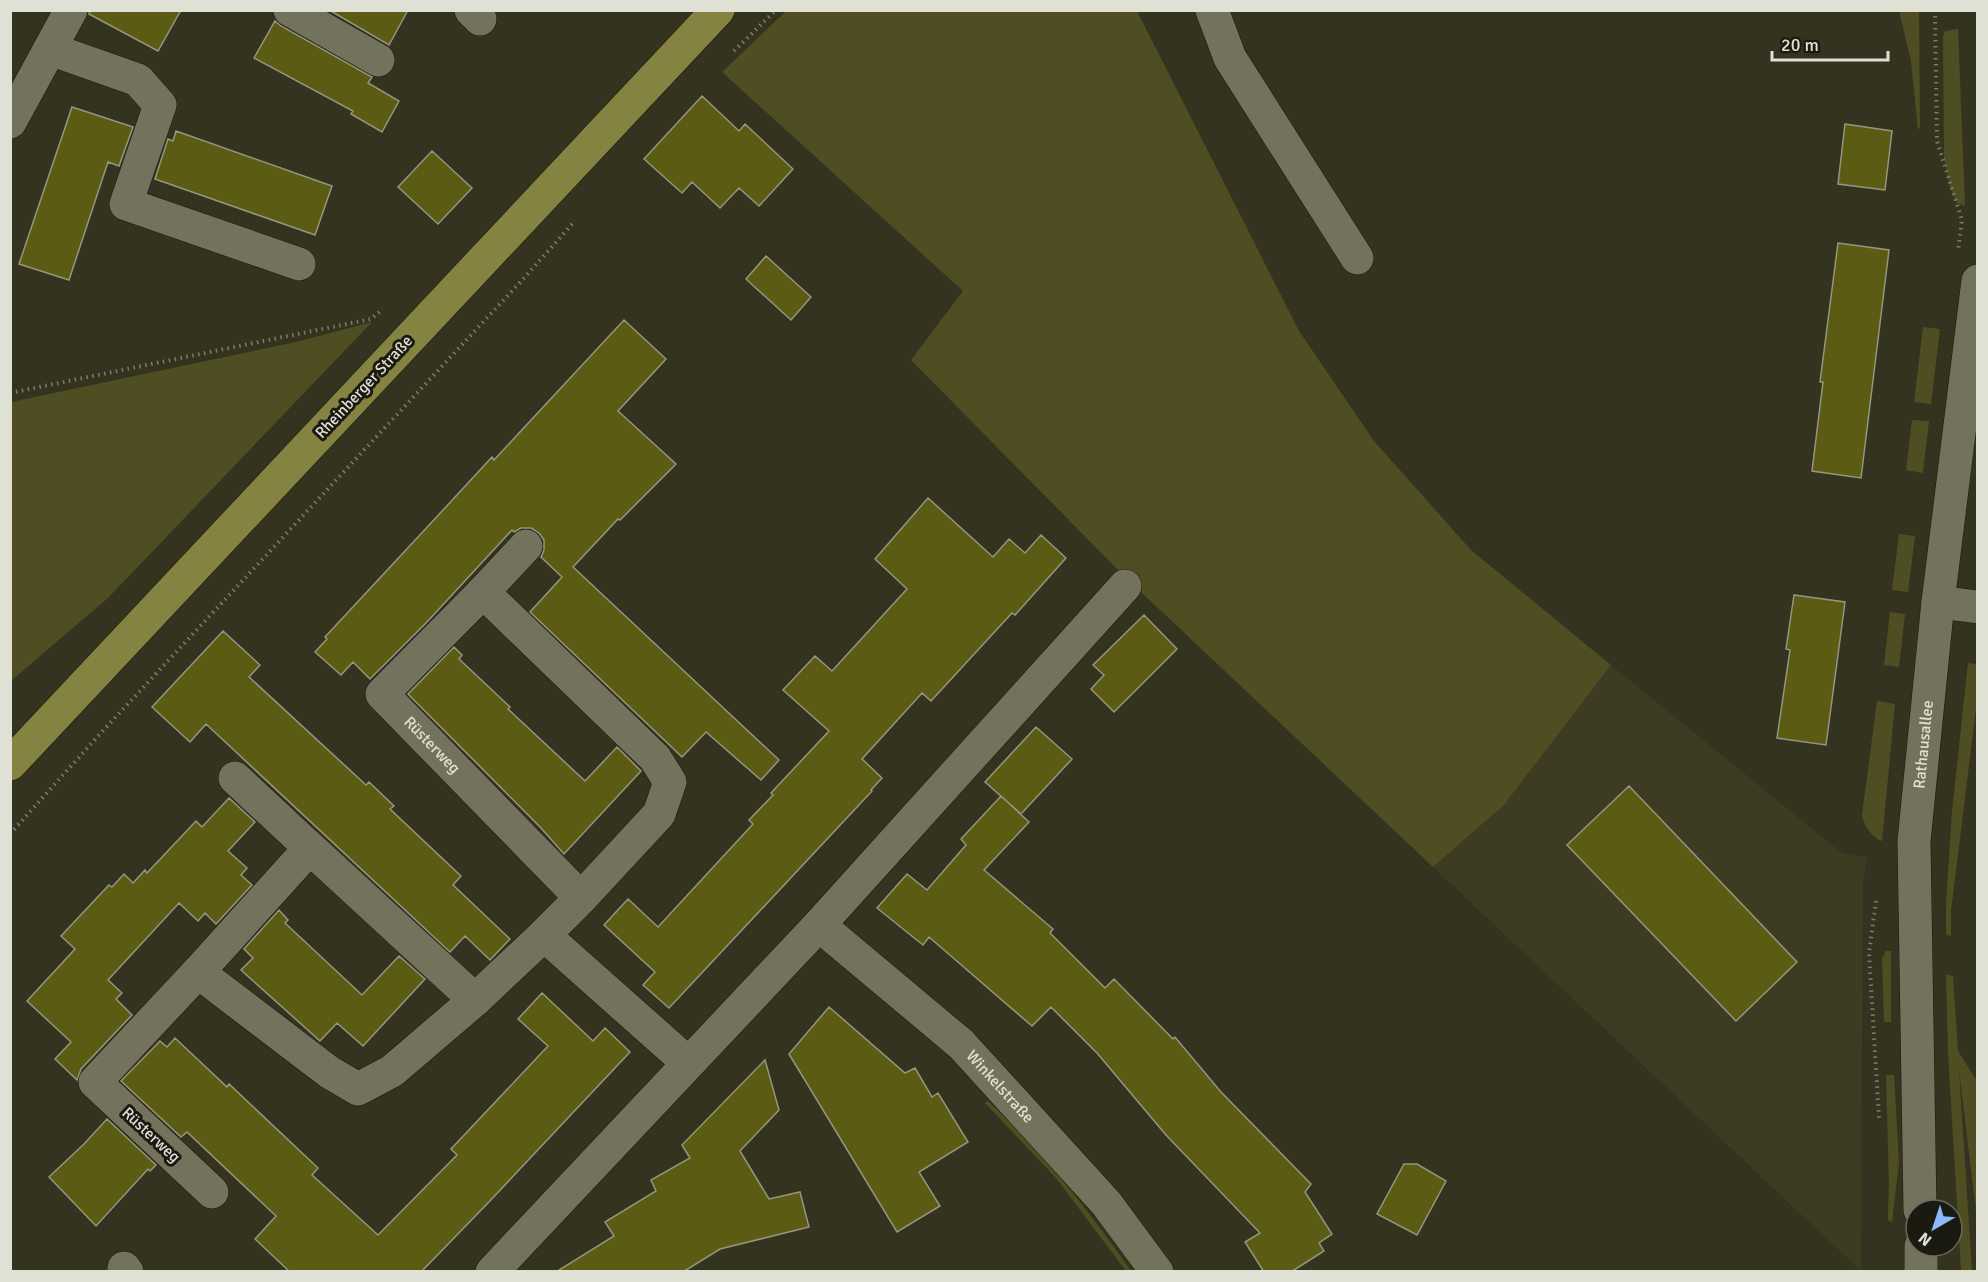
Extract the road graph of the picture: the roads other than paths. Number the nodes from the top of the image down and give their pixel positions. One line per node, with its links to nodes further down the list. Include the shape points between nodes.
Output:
1 (71, 10): 5 (street)
2 (290, 10): 6 (street)
3 (718, 10): 16 (main road, Rheinberger Straße)
4 (1212, 10): 8 (street, via 1230,58)
5 (50, 48): 7 (street); 9 (street, via 138,80 160,105 126,204)
6 (378, 60)
7 (10, 122)
8 (1357, 258)
9 (299, 264)
10 (1977, 280): 14 (street, Rathausallee)
11 (526, 546): 13 (street, Rüsterweg)
12 (1125, 586): 20 (street)
13 (483, 592): 19 (street, via 655,758 670,782 659,814); 19 (street, Rüsterweg, via 382,694)
14 (1938, 602): 15 (street); 26 (street, Rathausallee, via 1914,842)
15 (1977, 607)
16 (10, 764)
17 (235, 778): 18 (street)
18 (310, 848): 22 (street, Rüsterweg); 23 (street)
19 (581, 898): 21 (street)
20 (819, 925): 24 (street); 28 (street, Winkelstraße, via 961,1044 1106,1203)
21 (544, 935): 23 (street); 24 (street)
22 (198, 972): 23 (street, via 358,1089 392,1071); 25 (street, Rüsterweg, via 95,1082)
23 (475, 1000)
24 (688, 1063): 27 (street)
25 (212, 1192)
26 (1920, 1198)
27 (492, 1272)
28 (1157, 1272)

